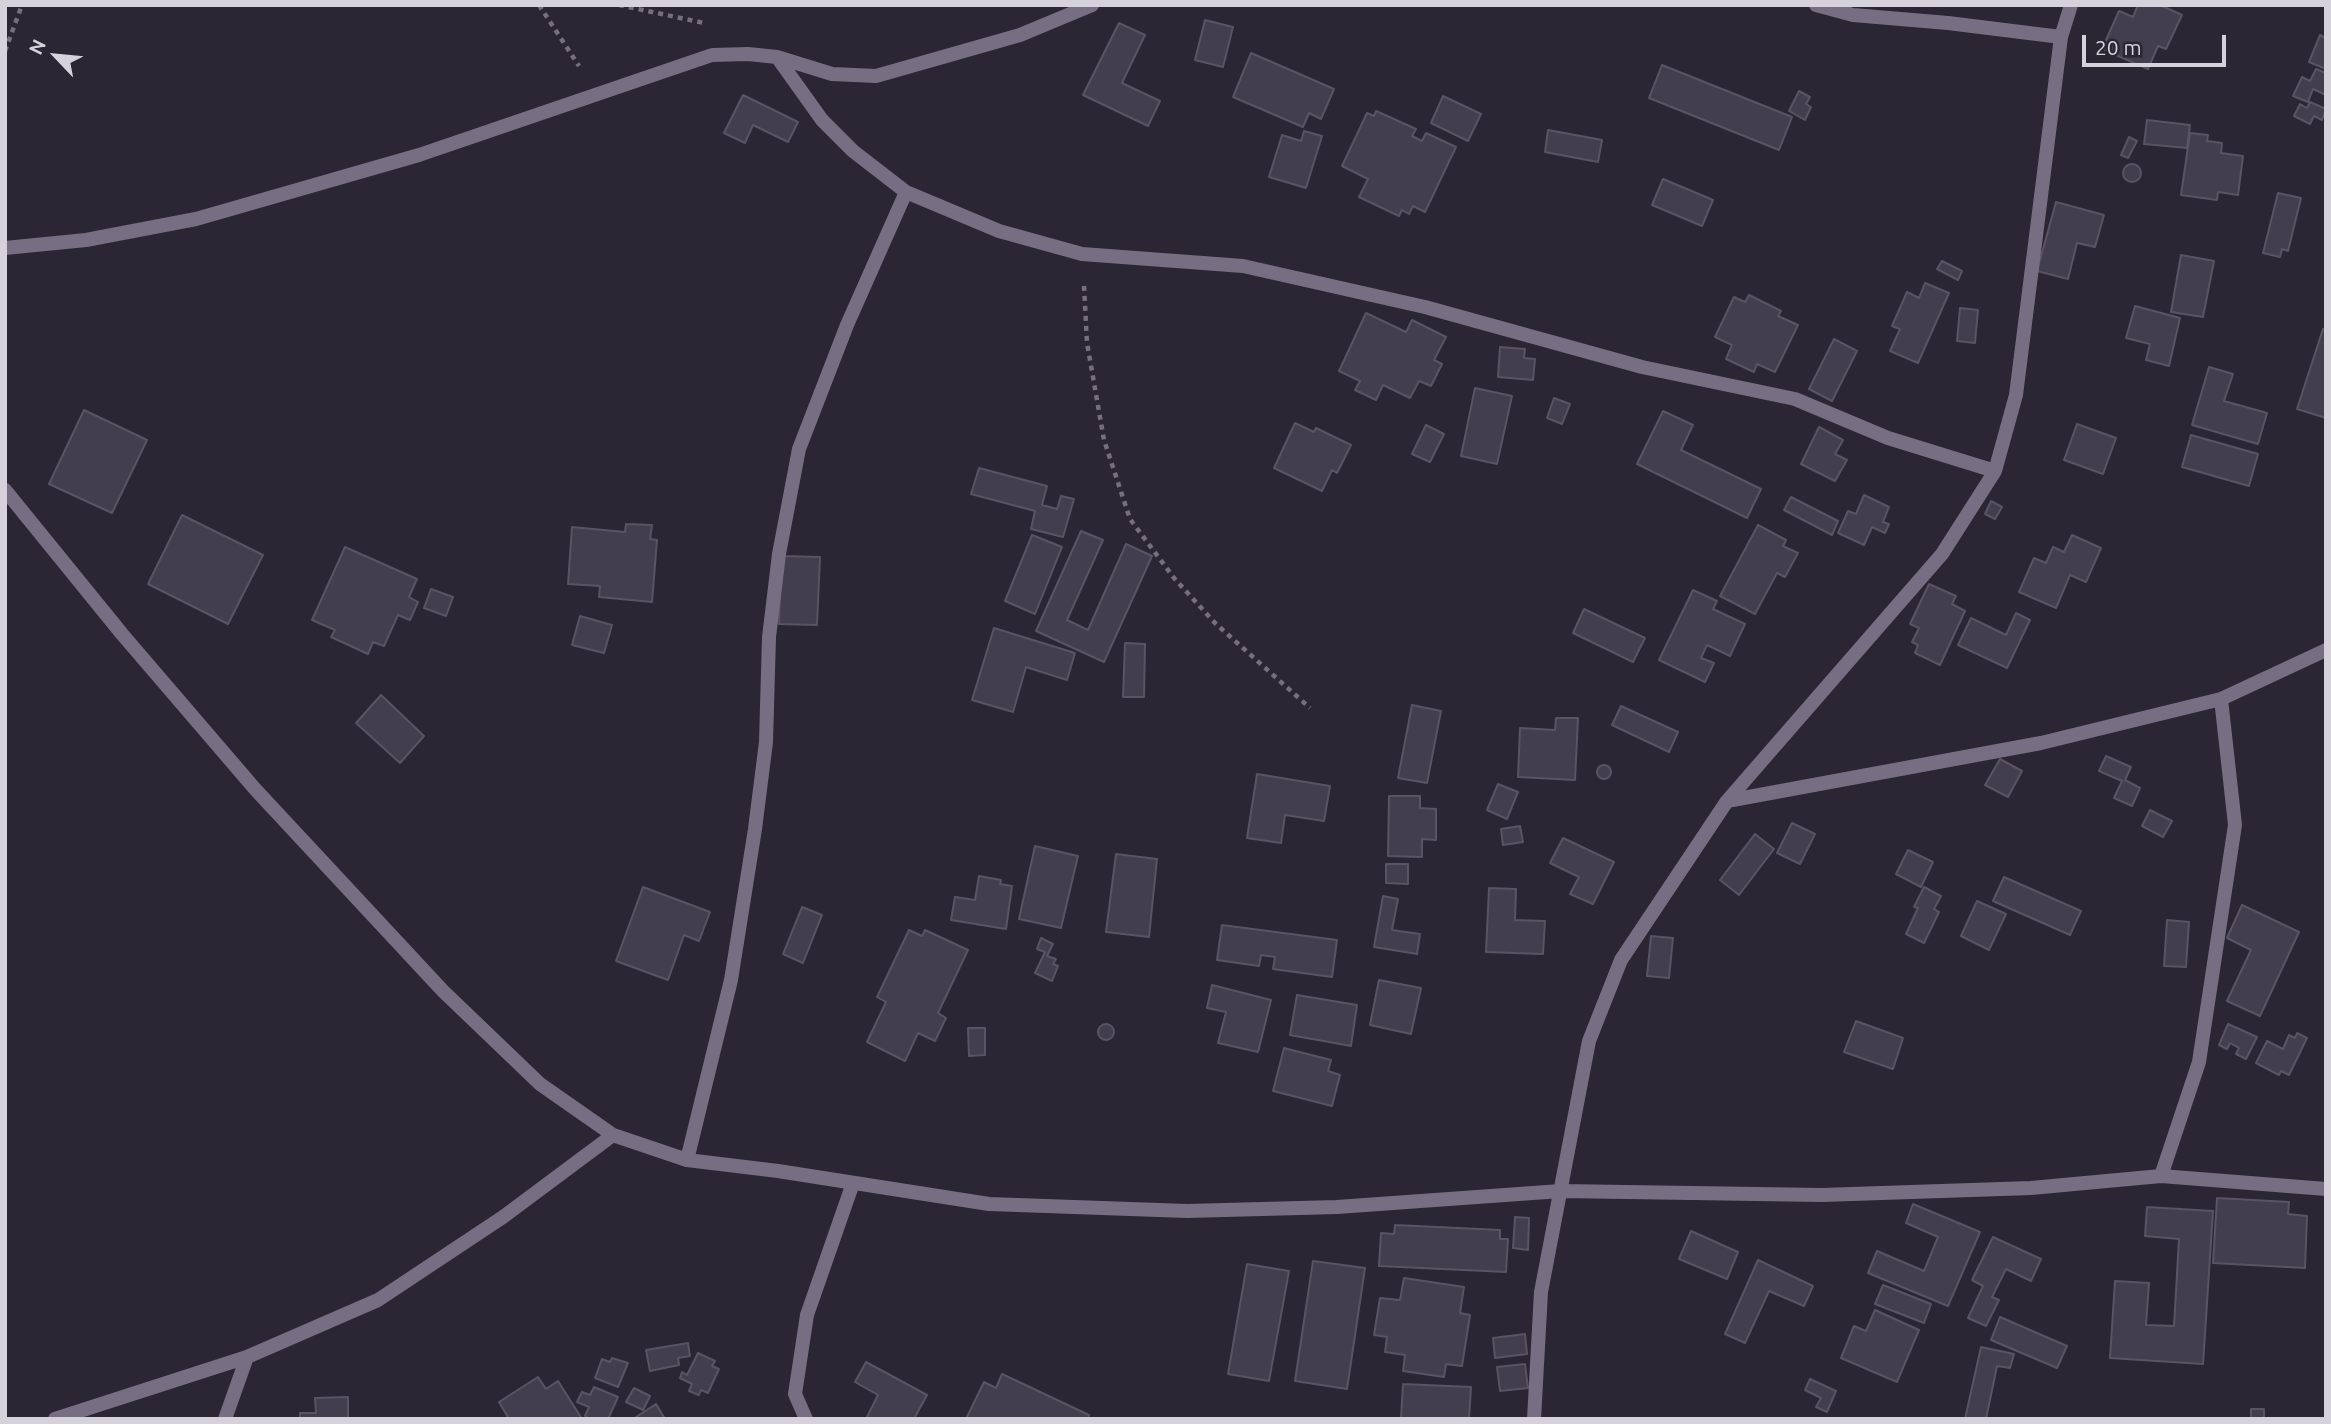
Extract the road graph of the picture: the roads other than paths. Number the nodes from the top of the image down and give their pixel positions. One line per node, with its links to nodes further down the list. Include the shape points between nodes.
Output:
1 (1092, 5): 5 (street, via 1020,35 876,76 832,74)
2 (1816, 5): 4 (street, via 1853,15)
3 (2071, 5): 4 (street)
4 (2061, 37): 8 (street, via 2016,395)
5 (777, 57): 6 (street, via 822,120 853,151); 7 (street, via 712,55 419,155 196,219 86,240)
6 (906, 191): 8 (street, via 999,231 1082,254 1243,266 1425,307 1642,367 1795,399 1888,438); 14 (street, via 799,449 769,637 766,742 755,829 731,980)
7 (5, 248)
8 (1995, 471): 12 (street, via 1942,554)
9 (5, 490): 13 (street, via 255,789 434,981 540,1084)
10 (2326, 650): 11 (street)
11 (2221, 699): 12 (street, via 2041,743); 15 (street, via 2235,825 2199,1062)
12 (1727, 801): 18 (street, via 1621,960 1589,1041)
13 (613, 1135): 14 (street); 19 (street, via 503,1217 378,1300)
14 (687, 1160): 16 (street)
15 (2161, 1176): 17 (street); 18 (street, via 2031,1188 1822,1195)
16 (853, 1183): 18 (street, via 989,1204 1187,1211 1337,1207); 22 (street, via 807,1315 794,1394)
17 (2326, 1189)
18 (1561, 1191): 23 (street, via 1541,1292)
19 (247, 1357): 20 (street); 21 (street)
20 (55, 1419)
21 (225, 1419)
22 (806, 1419)
23 (1534, 1419)

